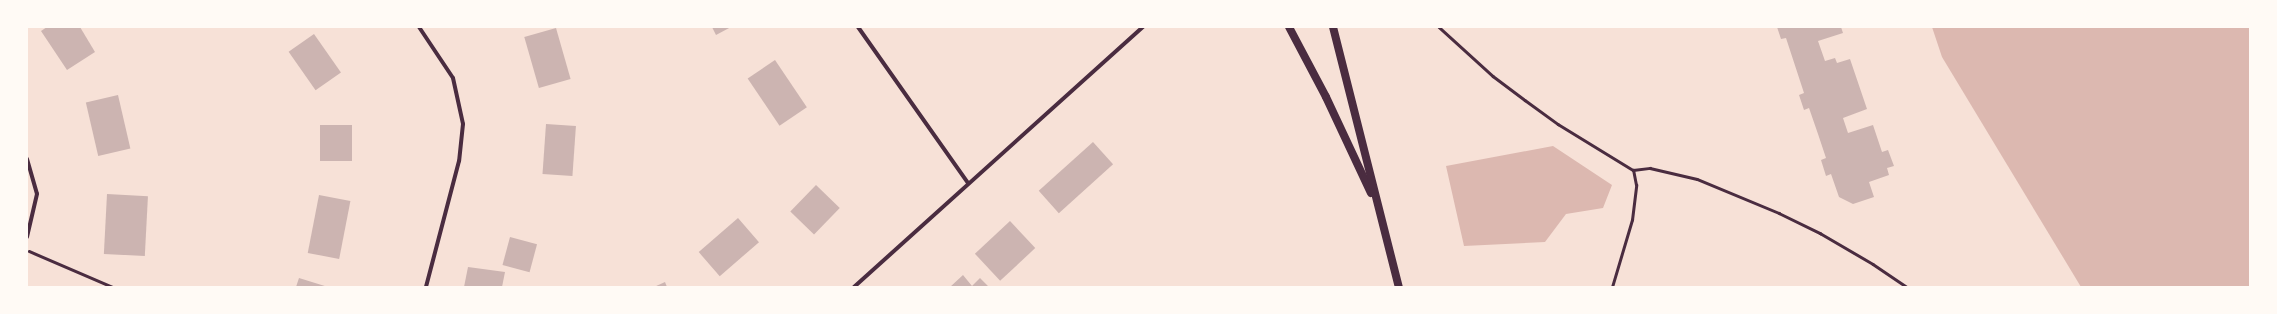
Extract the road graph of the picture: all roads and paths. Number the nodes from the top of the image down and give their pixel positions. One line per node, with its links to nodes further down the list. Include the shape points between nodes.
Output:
1 (419, 27): 14 (street, via 453,78 463,124 459,161)
2 (858, 27): 9 (street)
3 (1143, 27): 9 (street)
4 (1290, 27): 10 (main road)
5 (1439, 27): 8 (path, via 1493,76 1525,100 1558,124)
6 (1331, 28): 10 (main road)
7 (27, 159): 11 (street, via 37,194)
8 (1633, 170): 17 (path, via 1636,185 1632,220); 18 (path, via 1650,168 1697,180 1778,213 1820,233)
9 (968, 183): 15 (street)
10 (1379, 210): 16 (main road)
11 (27, 237)
12 (27, 250): 13 (path)
13 (113, 287)
14 (426, 287)
15 (854, 287)
16 (1399, 287)
17 (1612, 287)
18 (1907, 287)

